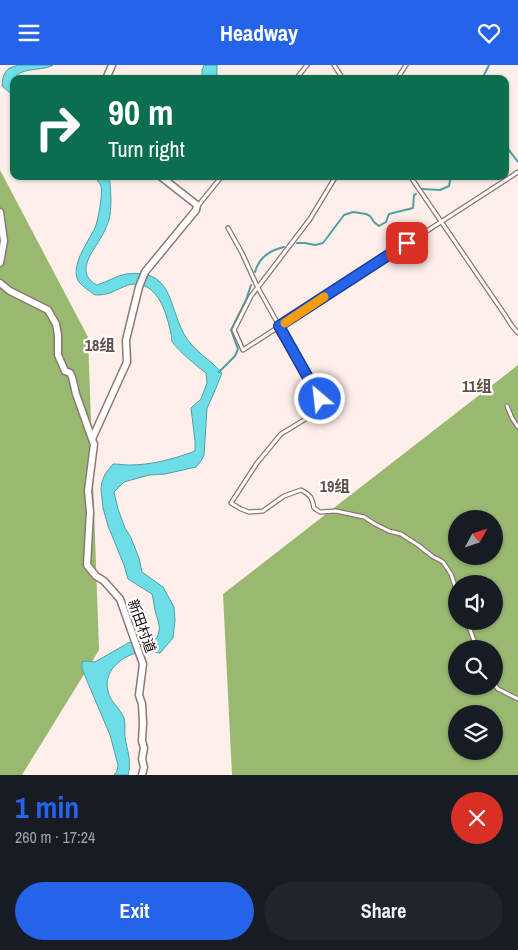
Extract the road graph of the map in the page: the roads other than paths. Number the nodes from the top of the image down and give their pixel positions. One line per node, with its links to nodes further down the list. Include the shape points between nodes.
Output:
1 (307, 65): 2 (lane)
2 (299, 75)
3 (165, 180): 8 (street, via 197,205)
4 (219, 180): 8 (lane)
5 (334, 180): 14 (lane, via 310,219)
6 (413, 180): 10 (lane)
7 (506, 180): 10 (lane)
8 (196, 208): 19 (street, 新田村道, via 143,276 126,340 127,362)
9 (0, 212): 12 (street, via 4,241)
10 (440, 222): 15 (lane); 16 (lane)
11 (228, 228): 14 (lane)
12 (0, 263)
13 (0, 283): 19 (street, 新田村道, via 48,309 56,324 58,355 65,371 72,377)
14 (258, 288): 15 (lane); 15 (lane, via 251,295 234,330 243,350)
15 (279, 326): 20 (lane, via 325,406 281,434 231,503 249,512 263,511 301,490 308,493 314,509 320,512 336,511 364,517 407,537 443,562)
16 (518, 333)
17 (507, 406): 18 (lane)
18 (518, 427)
19 (92, 439): 23 (street, 新田村道, via 87,565 120,599 143,664 139,695 144,723)
20 (451, 575)
21 (503, 692): 22 (lane)
22 (518, 699)
23 (142, 775)

